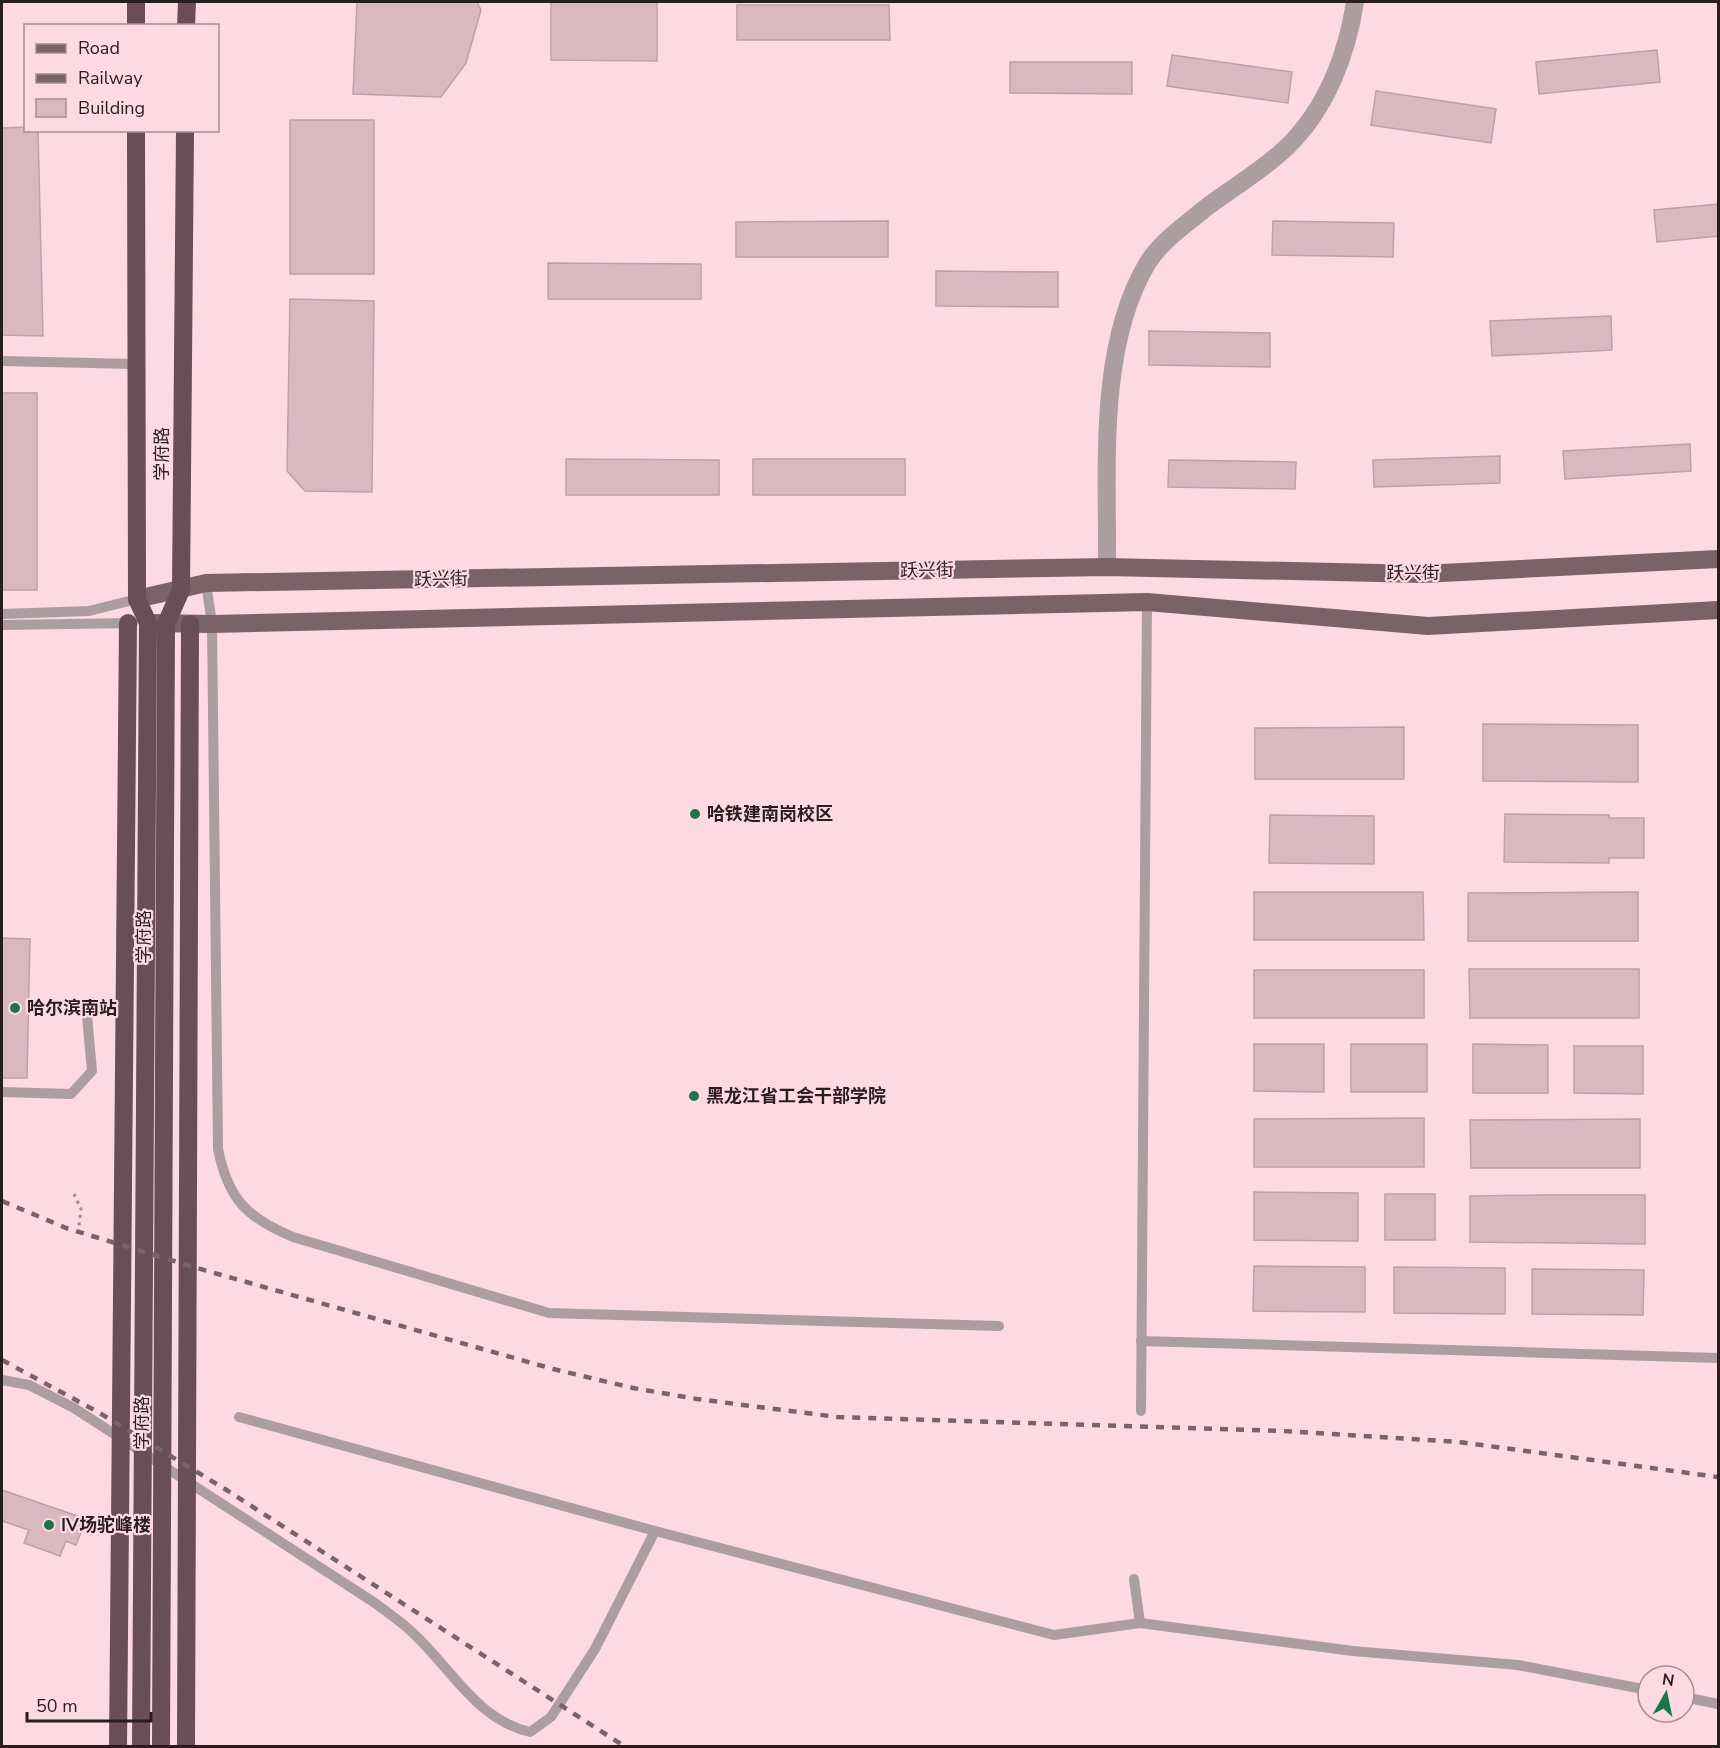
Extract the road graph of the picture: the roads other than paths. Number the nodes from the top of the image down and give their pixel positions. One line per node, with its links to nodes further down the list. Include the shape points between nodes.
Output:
1 (136, 2): 4 (highway)
2 (187, 2): 5 (highway)
3 (1355, 2): 11 (street, via 1348,39 1335,74 1301,131 1286,148 1170,238 1148,262 1131,298 1115,358 1110,407)
4 (136, 24)
5 (186, 24)
6 (136, 132): 9 (highway, 学府路)
7 (185, 132): 13 (highway, 学府路)
8 (2, 361): 9 (lane)
9 (135, 364): 14 (highway, 学府路)
10 (1719, 559): 11 (main road, 跃兴街, via 1422,574)
11 (1107, 567): 12 (main road, 跃兴街)
12 (206, 583): 13 (main road, 跃兴街); 22 (lane)
13 (182, 590): 14 (main road, 跃兴街); 20 (highway, 学府路)
14 (137, 599): 17 (lane, via 88,611); 19 (highway, 学府路)
15 (1147, 602): 16 (main road, 跃兴街, via 1428,626); 22 (main road, 跃兴街); 27 (lane)
16 (1719, 610)
17 (2, 614)
18 (128, 623): 19 (lane); 23 (lane); 24 (highway)
19 (148, 623): 20 (main road, 跃兴街); 39 (highway, 学府路)
20 (166, 624): 21 (main road, 跃兴街); 40 (highway, 学府路)
21 (190, 624): 22 (main road, 跃兴街); 41 (highway)
22 (212, 624): 26 (lane, via 217,1132 221,1165 235,1197 247,1211 263,1225 293,1238 549,1313)
23 (2, 625)
24 (122, 1005): 25 (lane, via 86,1005 92,1071 70,1094); 38 (highway)
25 (2, 1092)
26 (999, 1326)
27 (1141, 1341): 28 (lane); 30 (lane)
28 (1719, 1358)
29 (2, 1380): 32 (lane, via 29,1385 74,1407 375,1603 415,1634 476,1703 514,1729 530,1732 551,1716 595,1649)
30 (1141, 1411)
31 (239, 1417): 32 (lane)
32 (655, 1531): 34 (lane, via 1054,1635)
33 (1134, 1579): 34 (lane)
34 (1140, 1623): 35 (lane, via 1353,1651 1518,1665)
35 (1636, 1688)
36 (1696, 1699): 37 (lane)
37 (1719, 1704)
38 (118, 1746)
39 (141, 1746)
40 (161, 1746)
41 (186, 1746)

